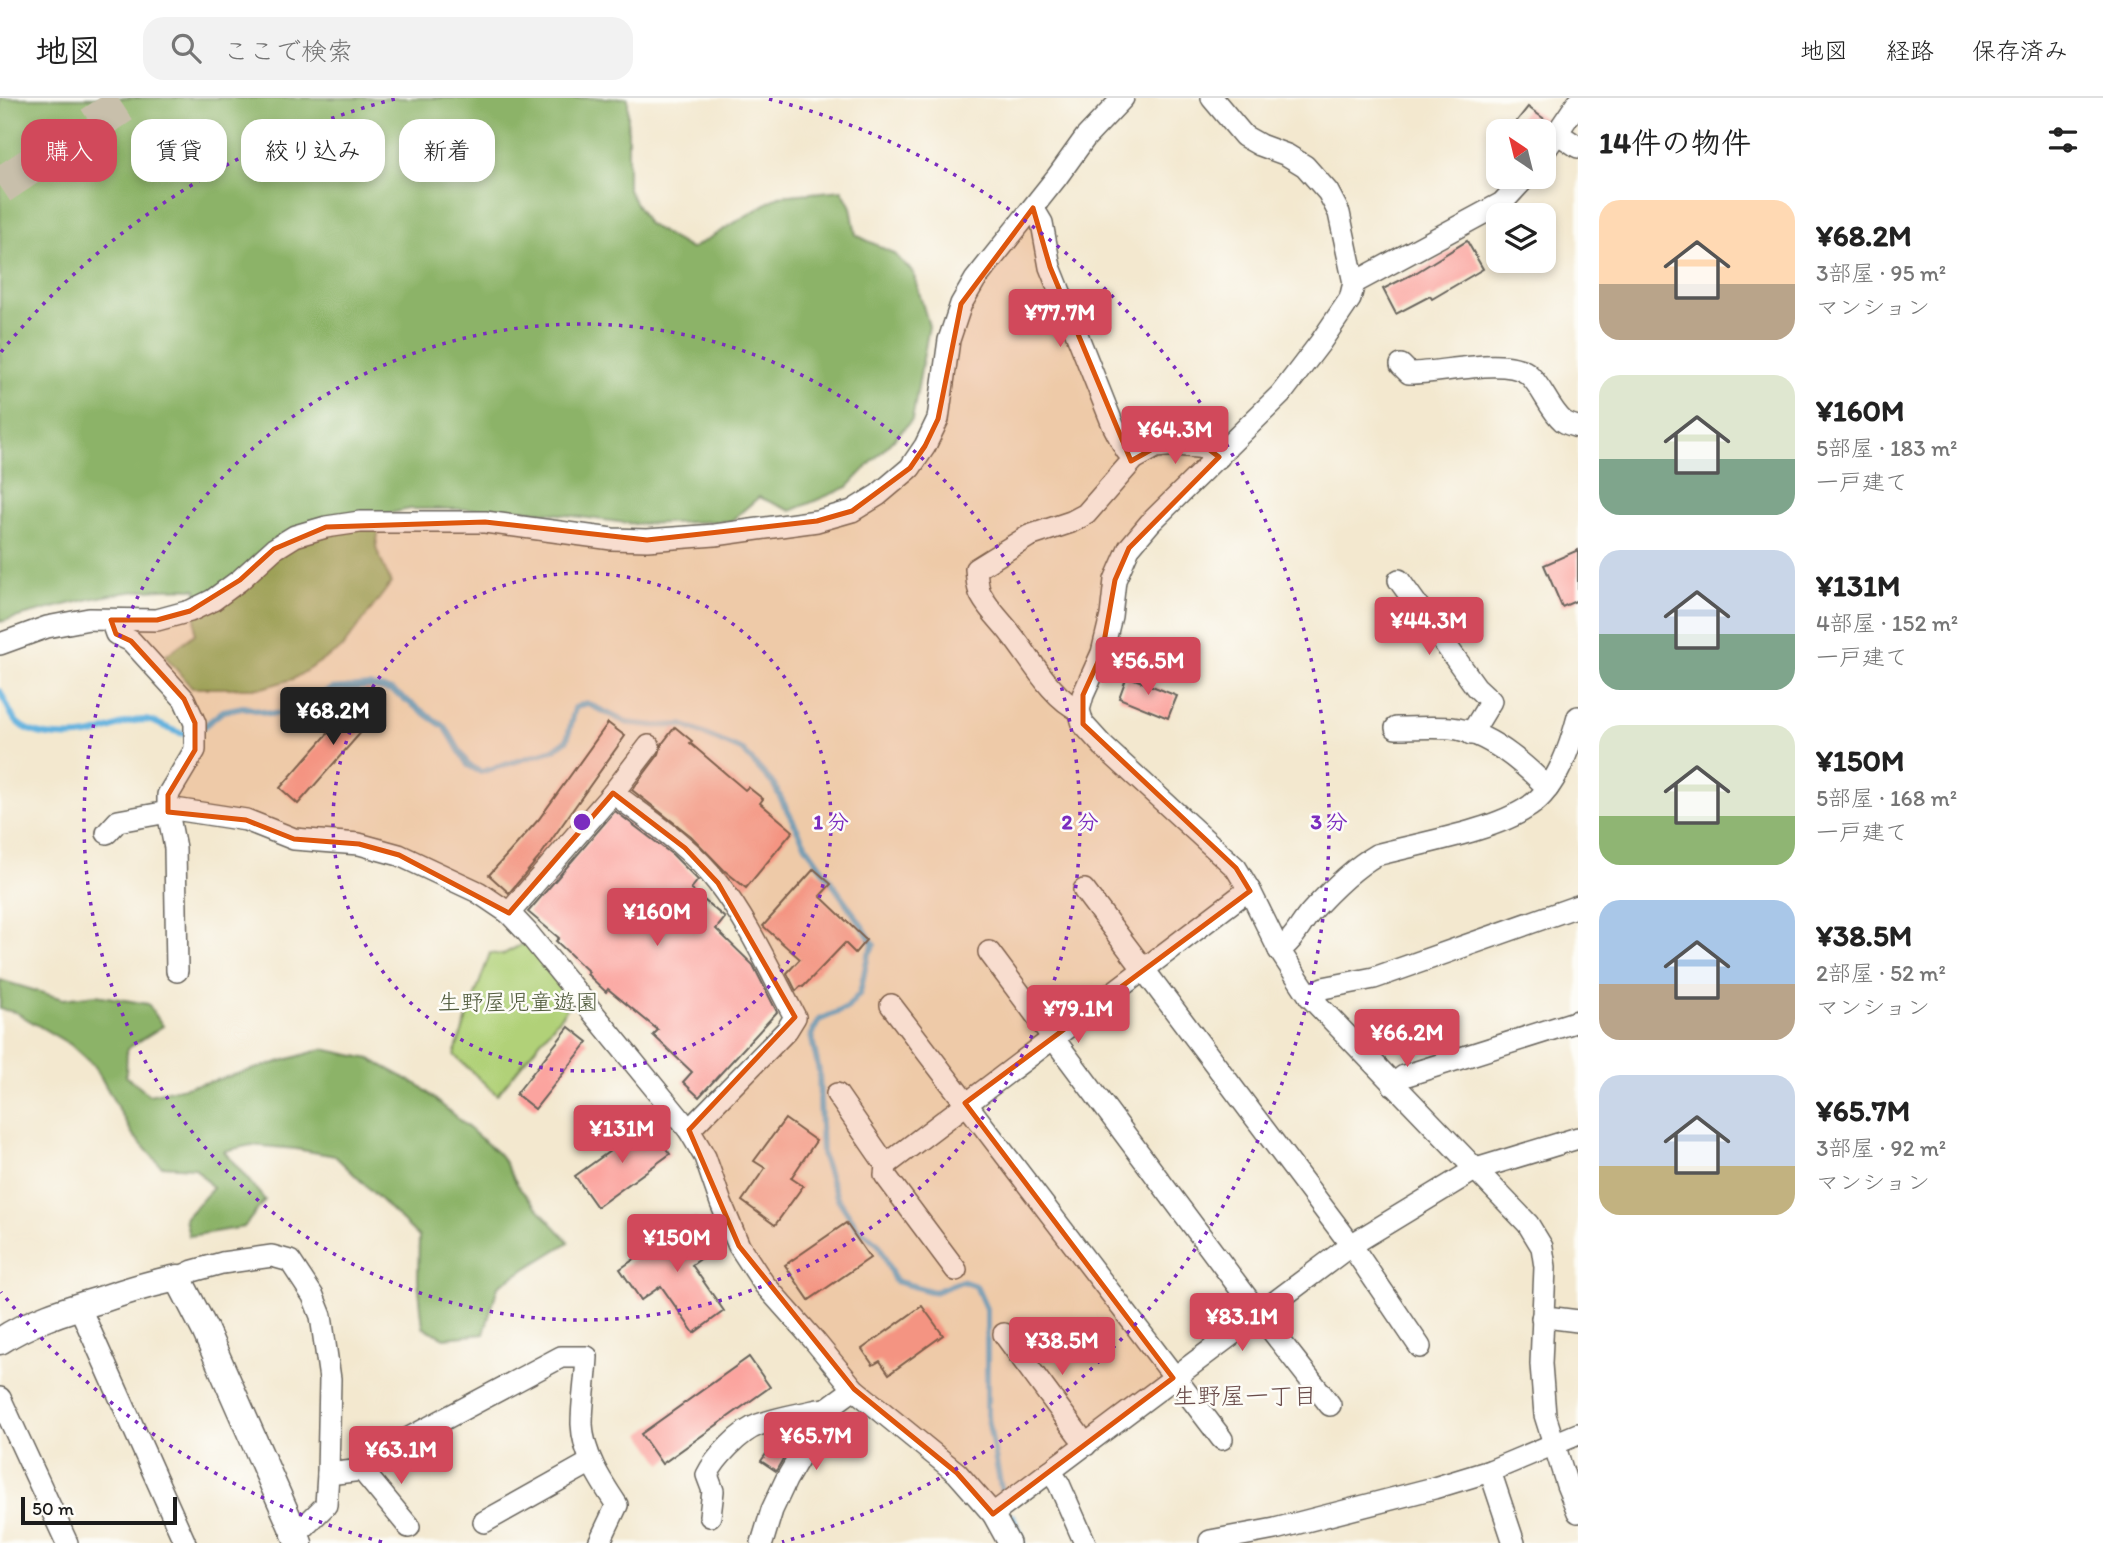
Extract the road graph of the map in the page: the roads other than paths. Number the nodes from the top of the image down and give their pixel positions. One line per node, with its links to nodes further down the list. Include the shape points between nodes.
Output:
1 (1123, 98): 7 (street, via 1085,138)
2 (1212, 98): 8 (street, via 1244,136 1306,166 1328,192 1339,213)
3 (1578, 103): 4 (street)
4 (1557, 132): 5 (street)
5 (1578, 147)
6 (1516, 189): 8 (street, via 1503,204)
7 (1033, 208): 12 (street, via 1042,223 1050,267 1108,412); 14 (street, via 961,304 950,340 938,419 925,446 910,468 852,511 817,522 647,540 485,522 360,522 326,527 274,548 240,580 190,611 157,620)
8 (1354, 283): 11 (street, via 1350,299 1281,394)
9 (1401, 365): 10 (street, via 1409,373 1513,366 1528,374 1563,421)
10 (1578, 428)
11 (1219, 457): 12 (street, via 1208,448 1177,445 1156,447); 16 (street, via 1129,548 1115,580 1102,653)
12 (1134, 459): 16 (street, via 1086,514 1029,536 976,569 979,593 996,618 1034,667)
13 (1399, 580): 19 (street, via 1491,701)
14 (111, 620): 15 (street, via 47,627); 23 (street, via 116,634 131,641 184,699 195,723 195,750 168,795)
15 (0, 644)
16 (1079, 710): 26 (street, via 1083,724 1236,868)
17 (1578, 717): 21 (street)
18 (1396, 728): 19 (street, via 1453,728)
19 (1471, 734): 21 (street, via 1511,756)
20 (649, 746): 22 (street)
21 (1548, 788): 29 (street, via 1531,805 1501,821 1376,855 1360,864)
22 (613, 793): 28 (street); 40 (street, via 685,848 718,883 795,1017)
23 (168, 811): 24 (street, via 118,821); 28 (street, via 246,820 294,839 380,849 453,879); 32 (street, via 175,848)
24 (107, 833)
25 (1084, 890): 31 (street)
26 (1250, 891): 29 (street); 31 (street)
27 (1578, 905): 33 (street, via 1374,978 1324,988)
28 (509, 913): 40 (street)
29 (1279, 950): 33 (street)
30 (989, 952): 36 (street)
31 (1142, 969): 36 (street); 44 (street)
32 (177, 971)
33 (1310, 996): 37 (street)
34 (891, 1005): 39 (street)
35 (1578, 1020): 37 (street, via 1404,1076)
36 (1053, 1038): 39 (street); 48 (street)
37 (1393, 1085): 43 (street)
38 (837, 1094): 42 (street)
39 (965, 1103): 42 (street); 54 (street)
40 (689, 1130): 55 (street, via 705,1157 739,1246 764,1283)
41 (1578, 1138): 43 (street)
42 (886, 1165): 45 (street, via 886,1175)
43 (1476, 1169): 44 (street); 49 (street, via 1528,1224 1542,1247)
44 (1350, 1245): 48 (street); 53 (street)
45 (956, 1270)
46 (178, 1278): 47 (street); 67 (street, via 247,1259 272,1256 290,1261 321,1316 330,1379); 74 (street)
47 (79, 1306): 52 (street); 77 (street)
48 (1259, 1314): 54 (street); 57 (street)
49 (1542, 1318): 50 (street); 62 (street, via 1545,1415)
50 (1578, 1321)
51 (1004, 1334): 61 (street)
52 (0, 1340)
53 (1420, 1348)
54 (1173, 1378): 60 (street); 61 (street)
55 (854, 1389): 58 (street); 69 (street, via 957,1474)
56 (0, 1398): 76 (street)
57 (1330, 1405)
58 (828, 1408): 70 (street, via 756,1425 739,1437 708,1475 713,1491); 79 (street, via 786,1480)
59 (1578, 1434): 62 (street)
60 (1222, 1439)
61 (1086, 1445): 65 (street)
62 (1554, 1445): 66 (street); 68 (street)
63 (591, 1462): 64 (street, via 582,1426 587,1357 561,1357 407,1439); 71 (street); 78 (street, via 617,1505)
64 (362, 1470): 67 (street); 72 (street)
65 (1050, 1471): 69 (street); 81 (street)
66 (1490, 1471): 73 (street); 82 (street)
67 (328, 1474): 74 (street, via 326,1505)
68 (1578, 1512)
69 (993, 1514): 80 (street)
70 (710, 1516)
71 (484, 1522)
72 (409, 1527)
73 (1276, 1536): 75 (street)
74 (296, 1538)
75 (1210, 1541)
76 (67, 1543)
77 (186, 1543)
78 (599, 1543)
79 (762, 1543)
80 (1009, 1543)
81 (1085, 1543)
82 (1514, 1543)

